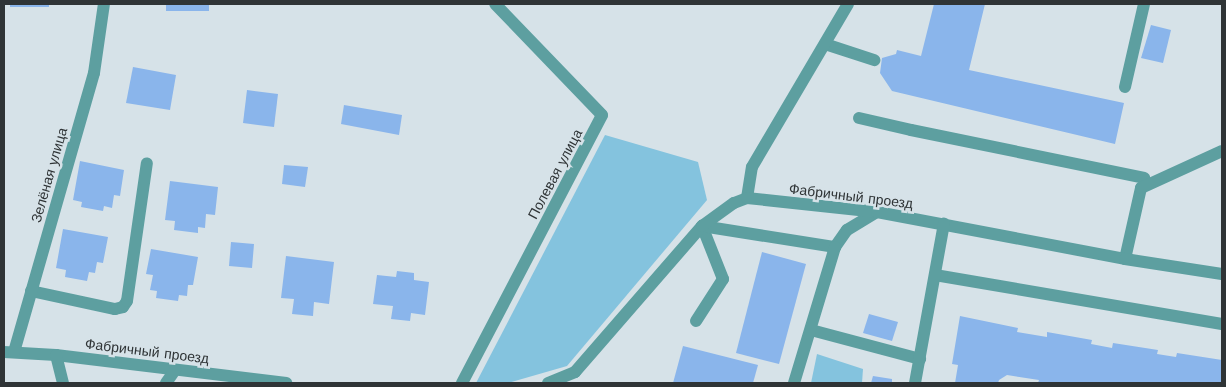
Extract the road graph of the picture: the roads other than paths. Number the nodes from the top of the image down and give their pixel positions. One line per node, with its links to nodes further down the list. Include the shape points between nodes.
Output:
1 (104, 4): 20 (street, Зелёная улица, via 94,73)
2 (495, 4): 31 (street, Полевая улица, via 602,116)
3 (848, 4): 5 (street)
4 (1144, 4): 7 (street)
5 (825, 44): 6 (street); 12 (street, via 752,167)
6 (874, 60)
7 (1125, 87)
8 (859, 118): 11 (street)
9 (1222, 151): 17 (street, via 1141,188)
10 (147, 164): 20 (street, via 127,301 123,307 115,309)
11 (1144, 178)
12 (747, 198): 13 (street, Фабричный проезд); 15 (street, via 734,203)
13 (877, 212): 14 (street, Фабричный проезд); 16 (street, via 847,230)
14 (944, 224): 17 (street, Фабричный проезд); 19 (street)
15 (702, 226): 16 (street); 21 (street, via 723,279); 32 (street, via 575,372)
16 (835, 247): 23 (street)
17 (1125, 259): 18 (street, Фабричный проезд)
18 (1222, 274)
19 (935, 275): 22 (street); 26 (street)
20 (31, 291): 24 (street, Зелёная улица)
21 (696, 321)
22 (1222, 324)
23 (811, 330): 26 (street); 33 (street)
24 (9, 352): 25 (street, Фабричный проезд)
25 (56, 355): 27 (street, Фабричный проезд); 28 (street)
26 (920, 359): 34 (street)
27 (175, 370): 29 (street); 30 (street, Фабричный проезд)
28 (63, 383)
29 (166, 383)
30 (286, 383)
31 (462, 383)
32 (548, 383)
33 (794, 383)
34 (915, 383)

